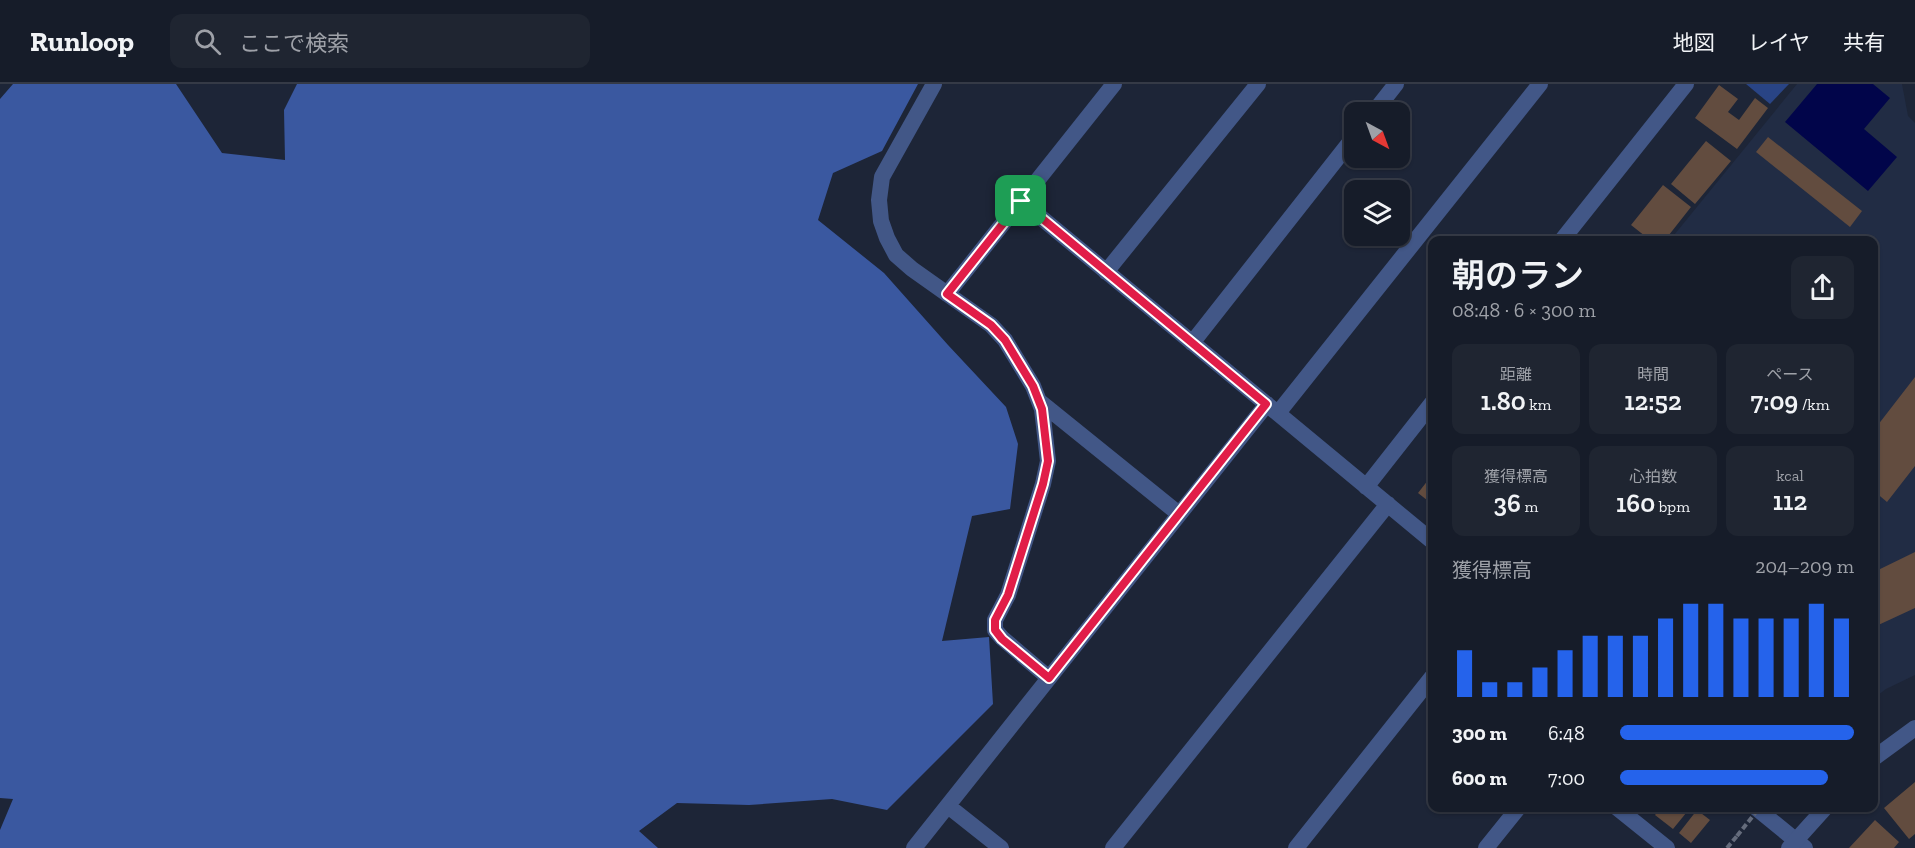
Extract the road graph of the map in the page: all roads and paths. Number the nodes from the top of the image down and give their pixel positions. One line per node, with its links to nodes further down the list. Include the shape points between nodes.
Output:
1 (934, 84): 12 (street, via 882,177 879,200 881,221 896,255)
2 (1114, 84): 9 (street)
3 (1257, 84): 11 (street)
4 (1396, 84): 7 (street)
5 (1540, 84): 16 (street)
6 (1686, 84): 10 (street)
7 (1382, 102)
8 (1344, 150): 13 (street)
9 (1021, 201): 11 (street); 12 (street)
10 (1565, 236)
11 (1106, 272): 13 (street)
12 (947, 294): 14 (street, via 991,325 1005,340)
13 (1192, 343): 16 (street)
14 (1039, 401): 19 (street); 21 (street, via 1048,461 995,630)
15 (1428, 408): 17 (street)
16 (1272, 409): 17 (street); 19 (street)
17 (1366, 487): 18 (street)
18 (1388, 504): 20 (street); 34 (street)
19 (1179, 514): 21 (street)
20 (1428, 538)
21 (1049, 678): 25 (street)
22 (1428, 682): 35 (street)
23 (1915, 728): 24 (street)
24 (1878, 755)
25 (948, 806): 32 (street); 33 (street)
26 (1515, 812): 36 (street)
27 (1622, 812): 37 (street)
28 (1756, 812): 38 (path, bridge)
29 (1760, 812): 31 (street)
30 (1822, 812): 31 (street)
31 (1796, 845)
32 (915, 848)
33 (1001, 848)
34 (1113, 848)
35 (1296, 848)
36 (1486, 848)
37 (1667, 848)
38 (1726, 848)

